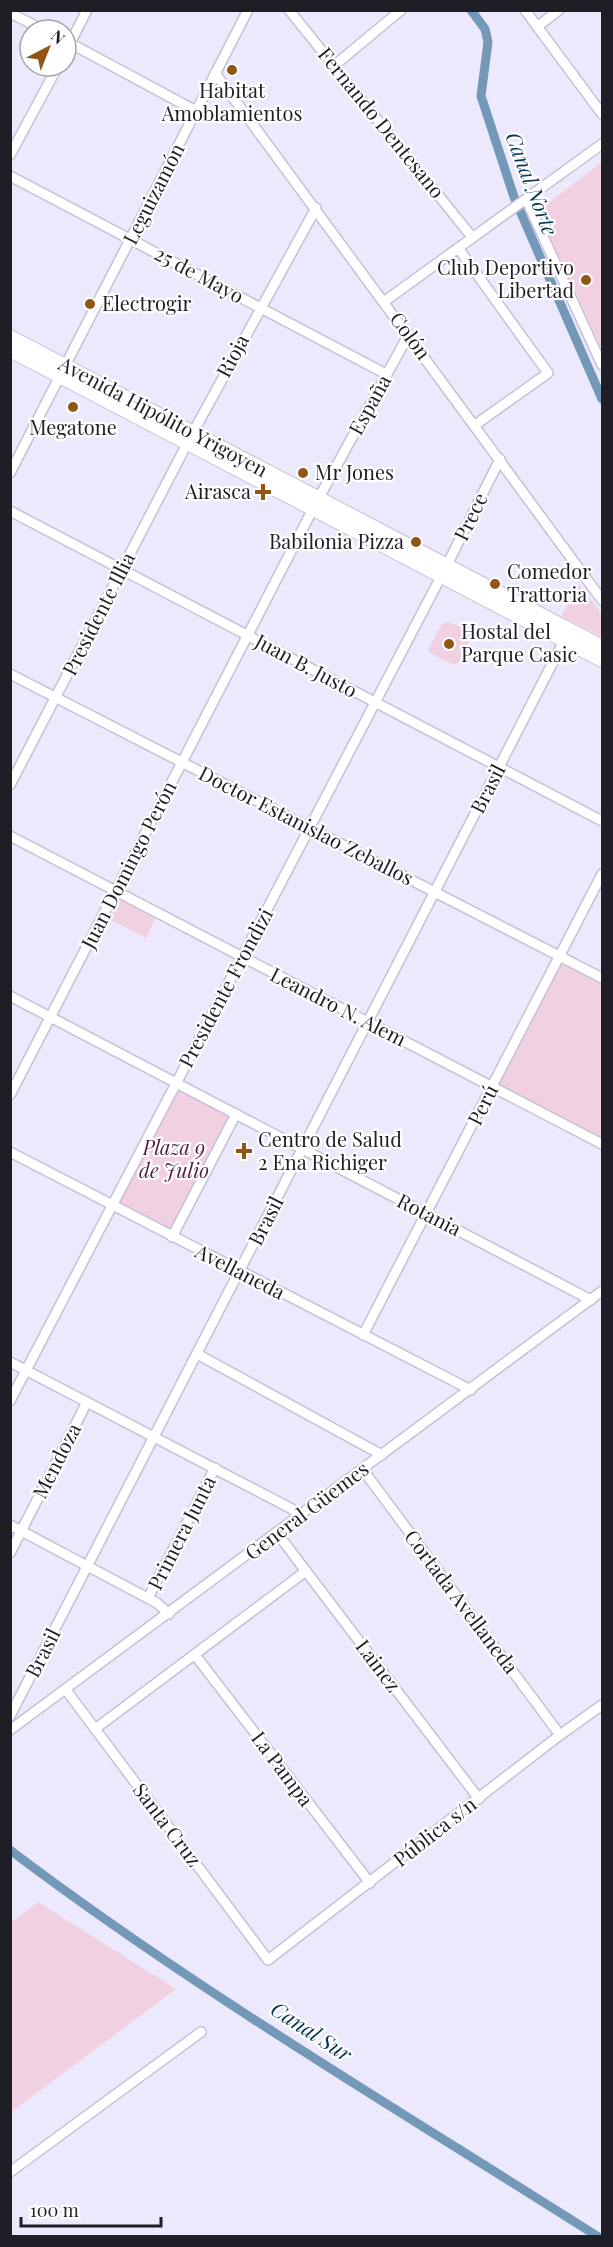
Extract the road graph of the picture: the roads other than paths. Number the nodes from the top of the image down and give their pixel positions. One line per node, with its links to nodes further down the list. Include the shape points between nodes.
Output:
1 (87, 10): 7 (street)
2 (248, 10): 11 (street, Leguizamón)
3 (289, 10): 10 (street, Fernando Dentesano)
4 (401, 10): 10 (street)
5 (525, 10): 8 (street)
6 (559, 10): 8 (street)
7 (78, 26)
8 (537, 27): 14 (street)
9 (78, 51): 13 (street)
10 (335, 65): 20 (street, Fernando Dentesano)
11 (215, 74): 13 (street, Leguizamón); 19 (street, Colón)
12 (52, 78): 16 (street)
13 (196, 111): 21 (street, Leguizamón)
14 (603, 114)
15 (603, 144): 18 (street)
16 (10, 155)
17 (10, 176): 21 (street, 25 de Mayo)
18 (526, 199): 20 (street); 28 (street)
19 (316, 208): 23 (street, Colón); 24 (street, Rioja)
20 (472, 237): 22 (street)
21 (132, 239): 24 (street, 25 de Mayo); 29 (street, Leguizamón)
22 (458, 248): 23 (street); 31 (street, via 548,373)
23 (385, 301): 25 (street, Colón)
24 (260, 307): 30 (street, 25 de Mayo); 32 (street, Rioja)
25 (409, 334): 30 (street, España); 31 (street, Colón)
26 (10, 337): 29 (street, Avenida Hipólito Yrigoyen)
27 (10, 350): 29 (street, Avenida Hipólito Yrigoyen)
28 (603, 365)
29 (63, 371): 32 (street, Avenida Hipólito Yrigoyen); 34 (street, Leguizamón)
30 (386, 374): 35 (street, España)
31 (475, 425): 33 (street, Colón)
32 (190, 437): 35 (street, Avenida Hipólito Yrigoyen); 37 (street, Presidente Illia)
33 (500, 459): 38 (street, Prece); 39 (street, Colón)
34 (10, 473)
35 (316, 503): 38 (street, Avenida Hipólito Yrigoyen); 40 (street, Juan Domingo Perón)
36 (10, 511): 37 (street, Juan B. Justo)
37 (122, 570): 40 (street, Juan B. Justo); 45 (street, Presidente Illia)
38 (444, 570): 41 (street, Avenida Hipólito Yrigoyen); 46 (street, Presidente Frondizi)
39 (603, 600)
40 (248, 635): 46 (street, Juan B. Justo); 47 (street, Juan Domingo Perón)
41 (568, 635): 42 (street, Avenida Hipólito Yrigoyen); 43 (street, Avenida Hipólito Yrigoyen); 48 (street, Brasil)
42 (603, 647)
43 (603, 660)
44 (10, 674): 45 (street, Doctor Estanislao Zeballos)
45 (55, 698): 47 (street, Doctor Estanislao Zeballos); 49 (street, Presidente Illia)
46 (375, 703): 48 (street, Juan B. Justo); 51 (street, Presidente Frondizi)
47 (182, 763): 51 (street, Doctor Estanislao Zeballos); 54 (street, Juan Domingo Perón)
48 (499, 767): 50 (street, Juan B. Justo); 55 (street, Brasil)
49 (10, 785)
50 (603, 821)
51 (310, 827): 55 (street, Doctor Estanislao Zeballos); 57 (street, Presidente Frondizi)
52 (10, 836): 54 (street, Leandro N. Alem)
53 (603, 874): 56 (street, Perú)
54 (116, 891): 57 (street, Leandro N. Alem); 60 (street, Juan Domingo Perón)
55 (435, 892): 56 (street, Doctor Estanislao Zeballos); 61 (street, Brasil)
56 (560, 956): 58 (street, Doctor Estanislao Zeballos); 63 (street, Perú)
57 (242, 957): 61 (street, Leandro N. Alem); 62 (street, Presidente Frondizi)
58 (603, 978)
59 (10, 996): 60 (street, Rotania)
60 (50, 1017): 62 (street, Rotania); 64 (street, Juan Domingo Perón)
61 (368, 1022): 63 (street, Leandro N. Alem); 67 (street, Brasil)
62 (176, 1083): 65 (street, Rotania); 69 (street, Presidente Frondizi)
63 (492, 1086): 66 (street, Leandro N. Alem); 70 (street, Perú)
64 (10, 1095)
65 (236, 1114): 67 (street, Rotania); 71 (street)
66 (603, 1144)
67 (302, 1149): 70 (street, Rotania); 72 (street, Brasil)
68 (10, 1152): 69 (street, Avellaneda)
69 (113, 1205): 71 (street, Avellaneda); 78 (street, Presidente Frondizi)
70 (426, 1213): 74 (street, Rotania); 75 (street, Perú)
71 (172, 1236): 72 (street, Avellaneda)
72 (240, 1271): 75 (street, Avellaneda); 76 (street, Brasil)
73 (603, 1291): 74 (street, General Güemes)
74 (591, 1300): 79 (street, General Güemes)
75 (363, 1335): 79 (street, Avellaneda)
76 (197, 1354): 82 (street, Brasil); 83 (street)
77 (10, 1362): 78 (street)
78 (27, 1370): 80 (street, Presidente Frondizi); 81 (street)
79 (471, 1390): 83 (street, General Güemes)
80 (10, 1401)
81 (87, 1402): 82 (street); 88 (street, Mendoza)
82 (154, 1437): 84 (street); 91 (street, Brasil)
83 (382, 1455): 85 (street, General Güemes)
84 (215, 1468): 86 (street); 93 (street, Primera Junta)
85 (363, 1470): 86 (street, General Güemes); 101 (street, Cortada Avellaneda)
86 (299, 1516): 89 (street, General Güemes)
87 (10, 1525): 88 (street)
88 (22, 1531): 90 (street, Mendoza); 91 (street)
89 (277, 1533): 92 (street, Lainez); 94 (street, General Güemes)
90 (10, 1553)
91 (88, 1566): 93 (street); 98 (street, Brasil)
92 (306, 1571): 95 (street); 102 (street, Lainez)
93 (148, 1598): 94 (street)
94 (169, 1614): 96 (street, General Güemes)
95 (195, 1654): 100 (street); 103 (street, La Pampa)
96 (66, 1690): 99 (street, General Güemes); 100 (street, Santa Cruz)
97 (603, 1705): 101 (street, Pública s/n)
98 (10, 1716)
99 (10, 1730)
100 (95, 1730): 104 (street, Santa Cruz)
101 (560, 1735): 102 (street, Pública s/n)
102 (479, 1799): 103 (street, Pública s/n)
103 (370, 1883): 104 (street, Pública s/n)
104 (268, 1960)
105 (201, 2032): 106 (street)
106 (10, 2172)

